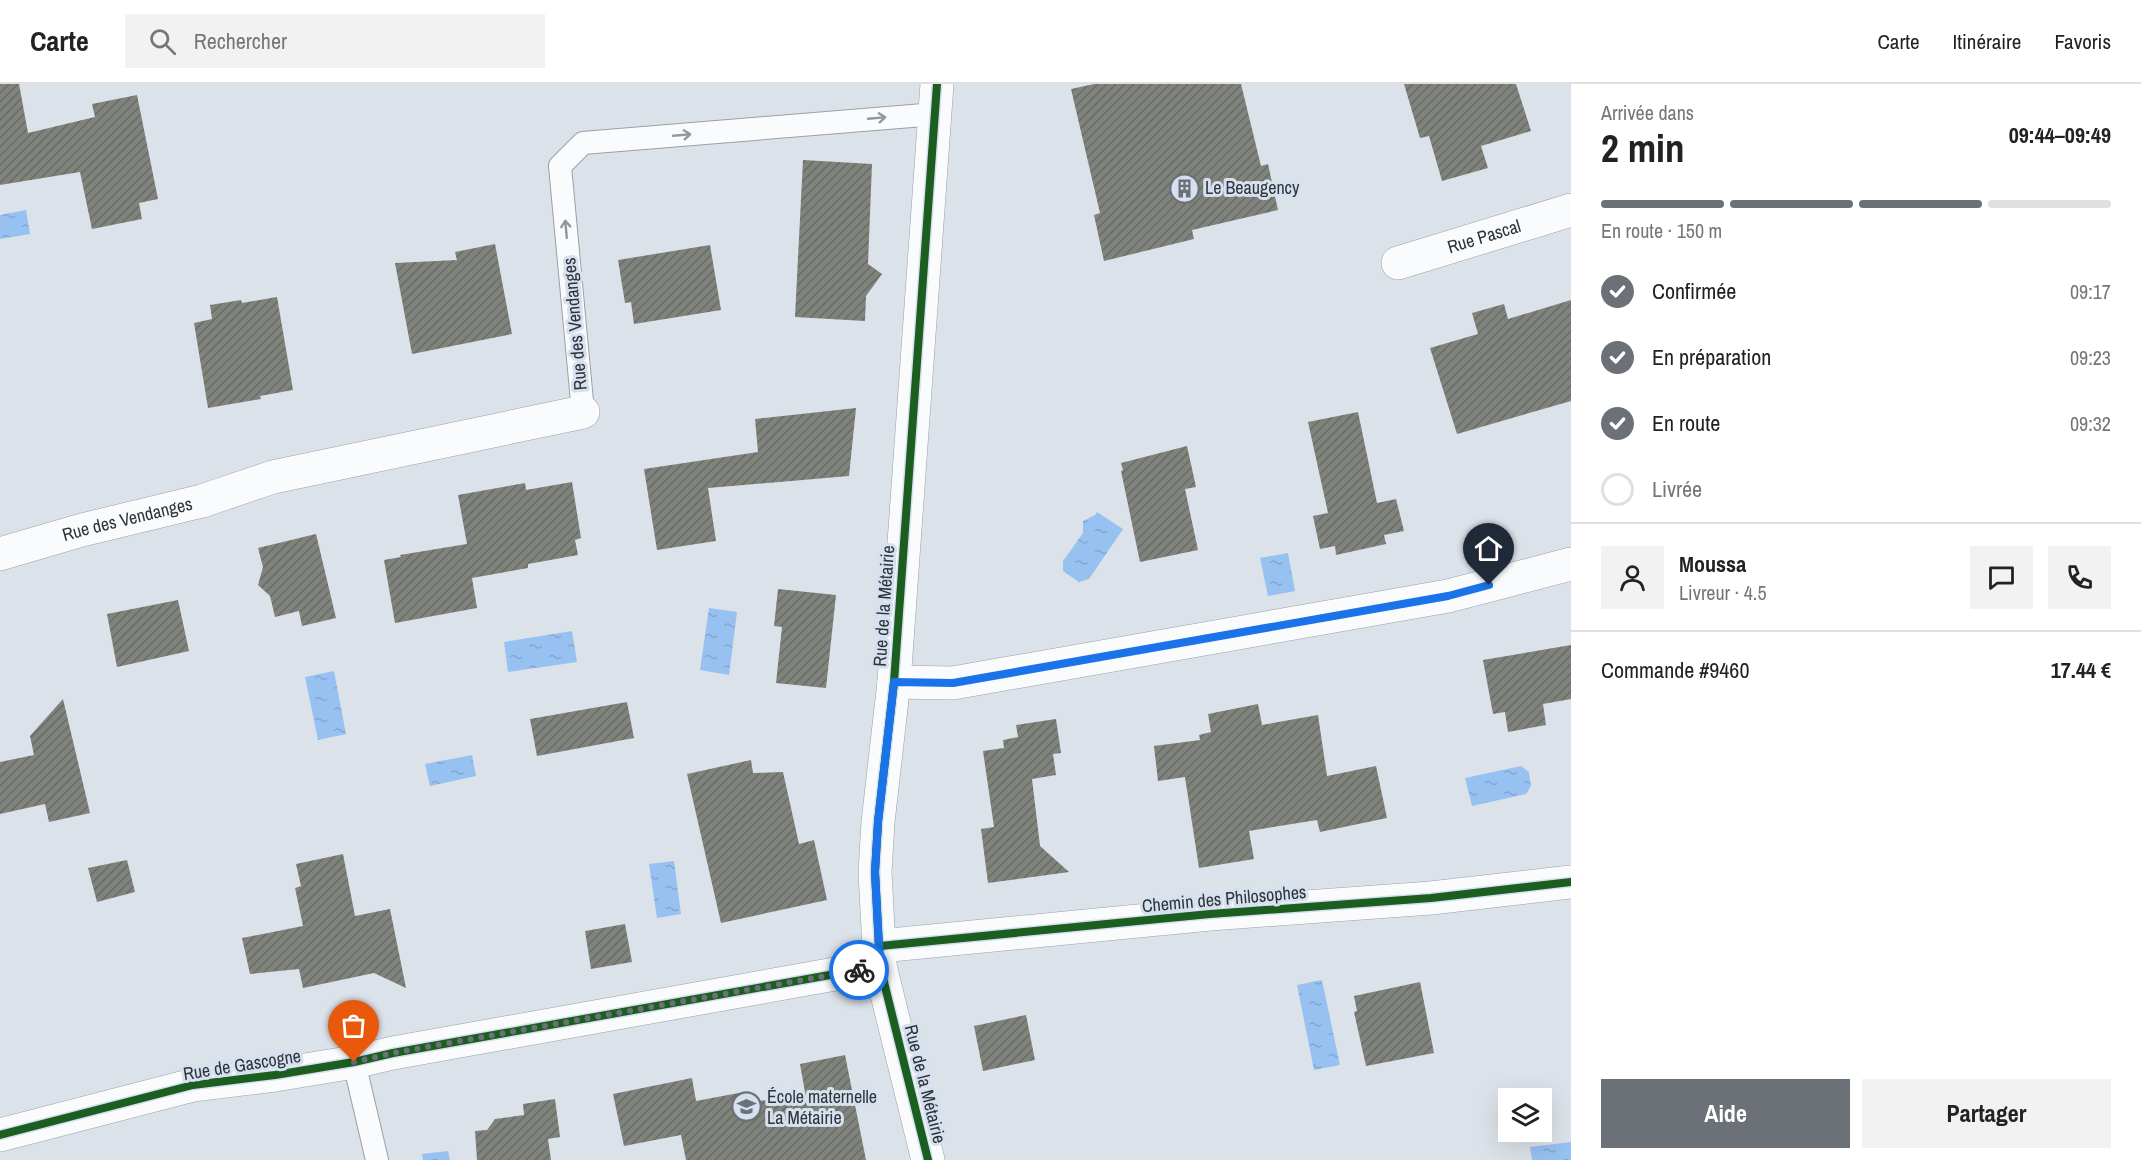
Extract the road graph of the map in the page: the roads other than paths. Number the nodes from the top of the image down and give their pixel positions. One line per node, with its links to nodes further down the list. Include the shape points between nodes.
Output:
1 (937, 99): 4 (lane, Rue des Vendanges, one-way to 1, via 560,166 584,143); 7 (street, Rue de la Métairie)
2 (1571, 210): 3 (street, Rue Pascal)
3 (1398, 263)
4 (583, 412): 5 (street, Rue des Vendanges, via 273,477 202,501)
5 (0, 554)
6 (1571, 564): 7 (street, via 1448,596 953,683)
7 (894, 682): 9 (street, Rue de la Métairie, via 875,872)
8 (1571, 882): 9 (street, Chemin des Philosophes, via 1431,898 1210,914)
9 (880, 956): 10 (street, Rue de Gascogne); 13 (street, Rue de la Métairie)
10 (354, 1062): 11 (street, Rue de Gascogne, via 193,1085); 12 (lane)
11 (0, 1135)
12 (377, 1160)
13 (928, 1160)

